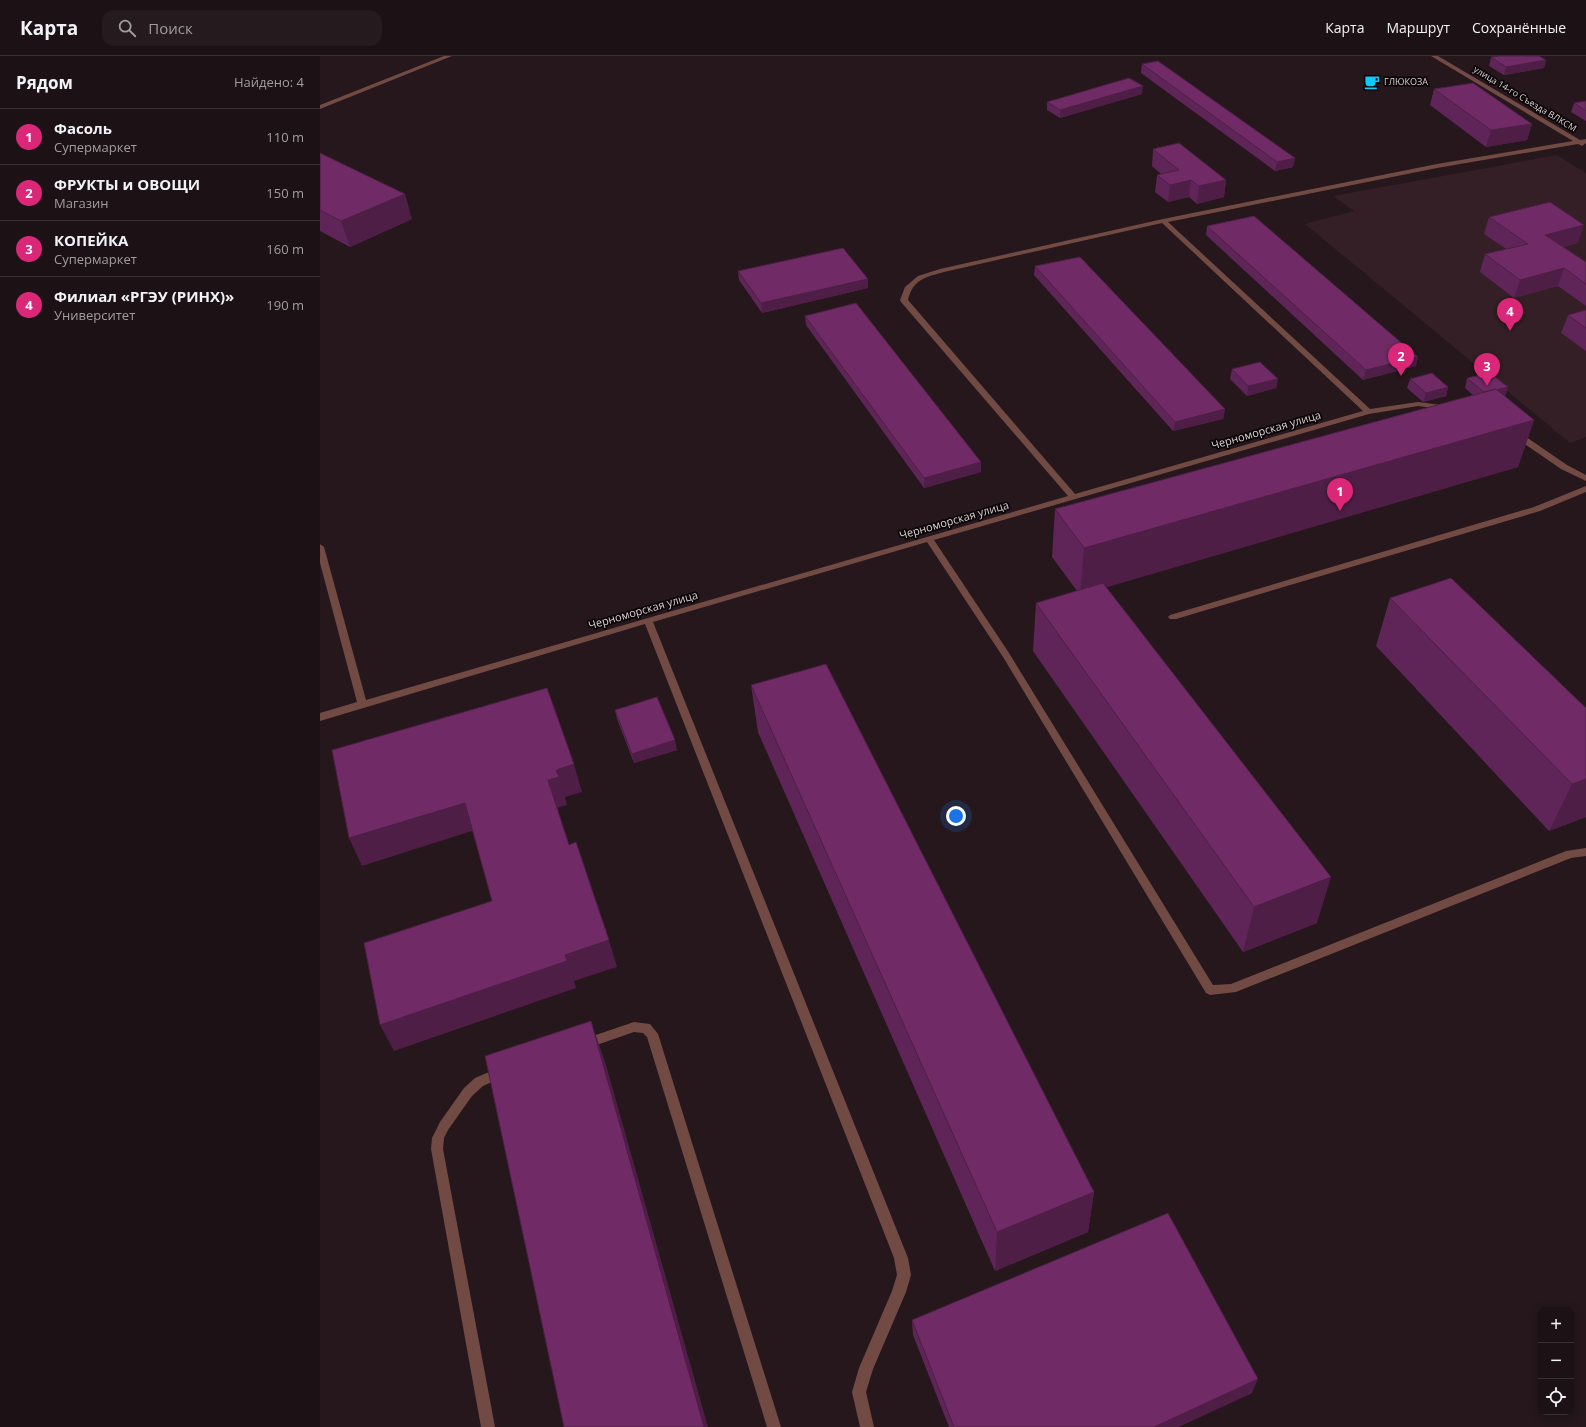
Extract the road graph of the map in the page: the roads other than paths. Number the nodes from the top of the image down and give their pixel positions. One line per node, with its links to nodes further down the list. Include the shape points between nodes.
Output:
1 (449, 56): 3 (street)
2 (1434, 56): 4 (street, улица 14-го Съезда ВЛКСМ)
3 (320, 107)
4 (1584, 143): 5 (street, via 1437,166)
5 (1163, 221): 7 (street); 11 (street, via 942,270 920,277 907,288 904,300)
6 (1454, 410): 7 (street, Черноморская улица, via 1418,404)
7 (1368, 412): 11 (street, Черноморская улица)
8 (1505, 428): 9 (street, via 1564,467)
9 (1586, 478)
10 (1586, 489): 14 (street, via 1537,509)
11 (1073, 497): 12 (street, Черноморская улица)
12 (929, 539): 15 (street, Черноморская улица); 18 (street, via 1006,655 1210,990 1232,989 1570,854)
13 (320, 547): 16 (street)
14 (1173, 617)
15 (648, 620): 16 (street, Черноморская улица); 23 (street, via 901,1258 904,1275 899,1292 866,1368 859,1392)
16 (363, 705): 17 (street, Черноморская улица)
17 (320, 717)
18 (1586, 852)
19 (576, 1047): 22 (street, via 634,1027 646,1028 652,1034)
20 (511, 1069): 21 (street, via 490,1076 468,1092 438,1138)
21 (488, 1427)
22 (774, 1427)
23 (867, 1427)

